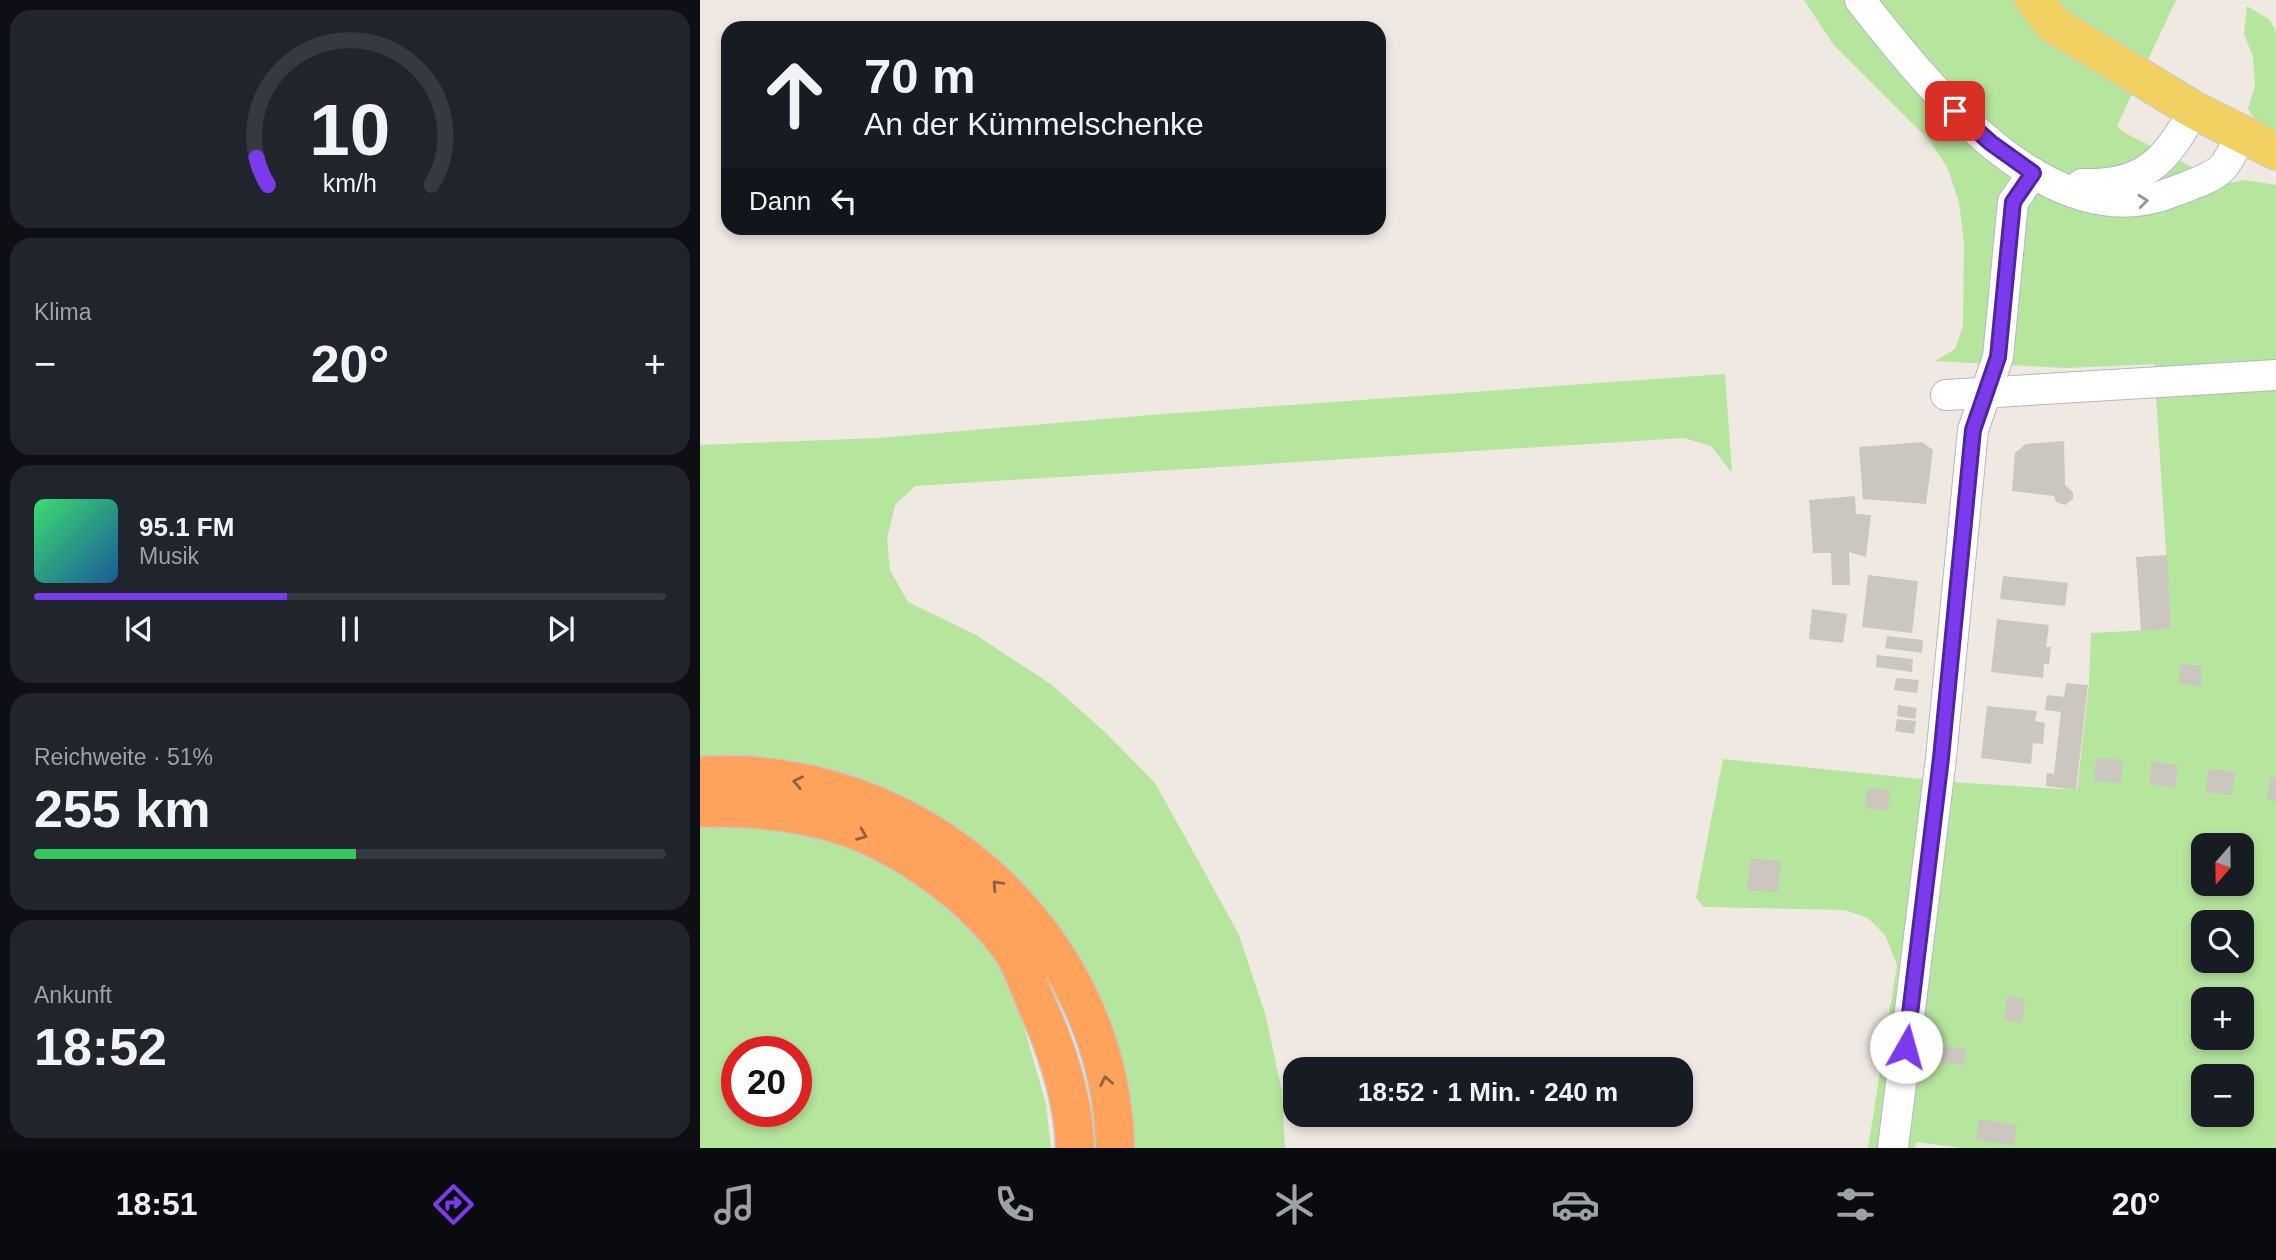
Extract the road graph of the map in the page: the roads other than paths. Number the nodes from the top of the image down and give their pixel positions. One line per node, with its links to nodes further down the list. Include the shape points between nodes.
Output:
1 (1860, 0): 6 (street, via 1919,76 1973,128)
2 (2034, 0): 3 (main road, via 2054,25)
3 (2194, 110): 4 (main road); 6 (street, via 2176,142 2135,178 2110,185)
4 (2241, 135): 5 (main road); 6 (street, one-way to 4, via 2094,198 2124,203 2156,199 2222,168)
5 (2276, 151)
6 (2043, 178): 8 (street, via 2013,202 1998,357)
7 (2276, 375): 8 (street)
8 (1985, 394): 9 (street); 14 (street, via 1973,430 1940,765)
9 (1945, 395)
10 (700, 776): 13 (highway, one-way to 10, via 1103,1065 1088,1020 1064,969 1031,921 990,877 951,845 869,802 775,778)
11 (700, 808): 12 (highway, one-way to 12, via 734,807 829,821 909,859 979,911 1008,944 1054,1045 1069,1097)
12 (1075, 1148)
13 (1115, 1148)
14 (1893, 1148)

